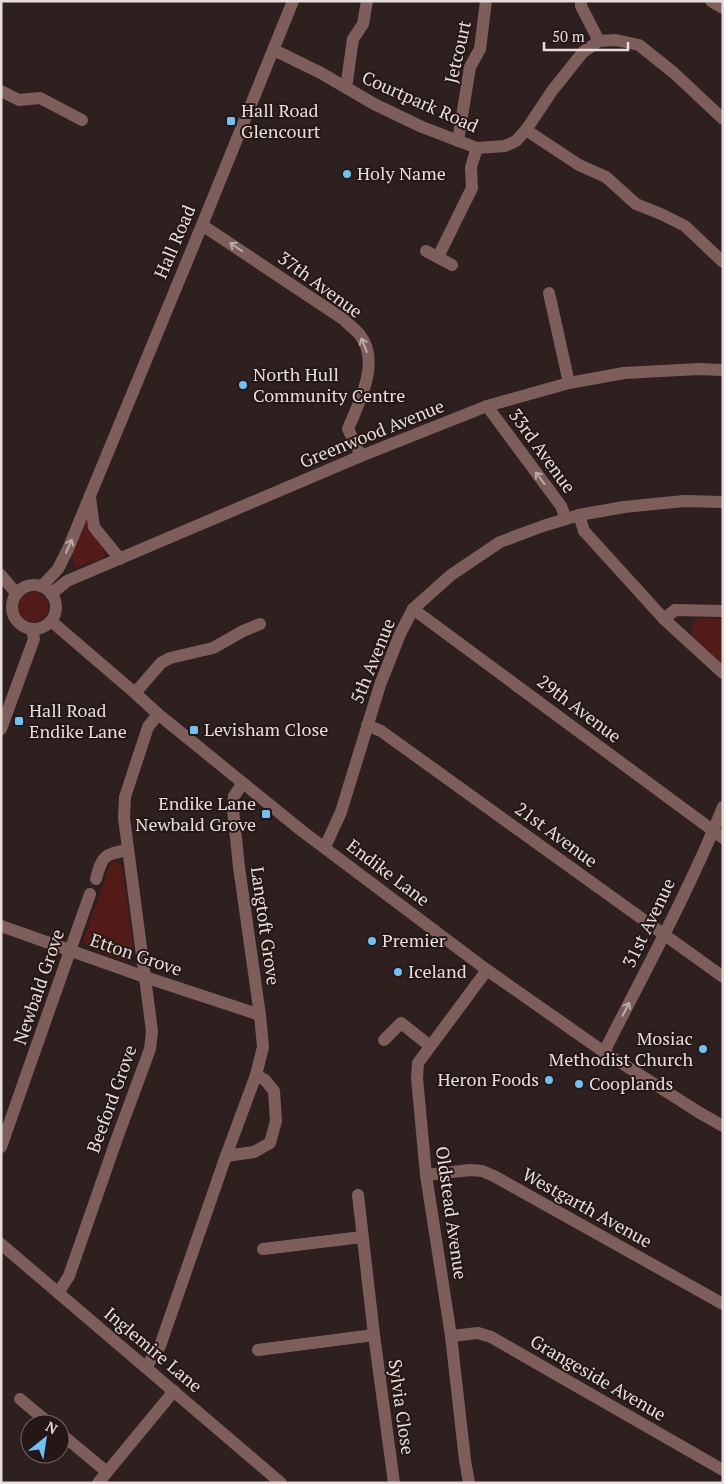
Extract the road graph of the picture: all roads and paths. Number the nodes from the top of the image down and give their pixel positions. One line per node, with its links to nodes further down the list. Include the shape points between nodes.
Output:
1 (293, 1): 8 (street, Hall Road)
2 (366, 1): 9 (street, via 363,24 353,40)
3 (486, 1): 14 (street, Jetcourt, via 480,49 470,67)
4 (581, 1): 7 (street)
5 (711, 1): 6 (street)
6 (723, 8)
7 (599, 41): 11 (street, via 616,40 639,45); 13 (street, Courtpark Road, via 583,52)
8 (274, 50): 9 (street, Courtpark Road); 16 (street, Hall Road)
9 (346, 88): 14 (street, Courtpark Road, via 381,108)
10 (1, 91): 12 (street, via 19,100 40,98)
11 (723, 119)
12 (82, 120)
13 (526, 130): 15 (street, Courtpark Road, via 516,141 505,146); 19 (street, via 579,165 606,177 636,204 686,226)
14 (458, 140): 15 (street, Courtpark Road)
15 (477, 148): 18 (street, via 471,167 472,188)
16 (202, 225): 25 (street, 37th Avenue, one-way to 16, via 348,429 367,380 368,356 361,336 343,319); 26 (street, Hall Road)
17 (426, 251): 18 (street)
18 (438, 257): 20 (street)
19 (723, 262)
20 (452, 265)
21 (549, 293): 23 (street)
22 (723, 370): 23 (street, Greenwood Avenue, via 624,373)
23 (568, 383): 24 (street, Greenwood Avenue)
24 (487, 406): 25 (street, Greenwood Avenue); 28 (street, 33rd Avenue, one-way to 24, via 561,506)
25 (361, 456): 29 (street, Greenwood Avenue)
26 (90, 497): 29 (street, Hall Road, via 94,527); 31 (street, Hall Road, one-way to 26)
27 (723, 502): 28 (street, 5th Avenue, via 684,501 624,507)
28 (573, 517): 34 (street, 5th Avenue, via 500,542 450,575); 36 (street, 33rd Avenue)
29 (120, 559): 31 (street, Greenwood Avenue)
30 (1, 575): 32 (street)
31 (47, 590): 32 (street, via 33,584); 37 (street, via 56,603)
32 (16, 593): 33 (street)
33 (6, 607): 39 (street, via 21,625)
34 (413, 609): 43 (street, 5th Avenue, via 383,676); 47 (street, 29th Avenue)
35 (723, 611): 36 (street, via 675,610)
36 (664, 619): 40 (street, 33rd Avenue)
37 (51, 621): 39 (street); 41 (street, Endike Lane)
38 (260, 624): 41 (street, via 213,648 170,658 161,663)
39 (32, 629): 44 (street, via 34,639)
40 (723, 673)
41 (135, 693): 42 (street, Endike Lane)
42 (158, 714): 45 (street, Endike Lane); 49 (street, via 148,727 125,797)
43 (367, 725): 48 (street, 5th Avenue, via 342,812); 53 (street, 21st Avenue, via 381,731)
44 (1, 729)
45 (243, 783): 48 (street, Endike Lane); 58 (street, Langtoft Grove, via 234,796 233,809)
46 (723, 807): 47 (street, 31st Avenue)
47 (718, 834): 53 (street, 31st Avenue)
48 (324, 847): 55 (street, Endike Lane)
49 (128, 850): 50 (street, via 105,856); 56 (street, Beeford Grove)
50 (96, 880)
51 (90, 894): 54 (street, Newbald Grove)
52 (1, 926): 54 (street, Etton Grove)
53 (664, 934): 57 (street, 21st Avenue); 61 (street, 31st Avenue, one-way to 53)
54 (71, 951): 56 (street, Etton Grove); 64 (street, Newbald Grove)
55 (487, 970): 60 (street, Oldstead Avenue); 61 (street, Endike Lane)
56 (145, 977): 58 (street, Etton Grove); 71 (street, Beeford Grove, via 152,1031 150,1049 69,1276)
57 (723, 977)
58 (260, 1016): 62 (street, Langtoft Grove, via 263,1047)
59 (384, 1040): 60 (street, via 400,1024)
60 (430, 1046): 66 (street, Oldstead Avenue, via 418,1063 417,1078)
61 (604, 1052): 63 (street, Endike Lane)
62 (256, 1075): 65 (street, Langtoft Grove); 65 (street, via 274,1091 276,1121 270,1143 254,1152)
63 (723, 1126)
64 (1, 1147)
65 (226, 1156): 76 (street, Langtoft Grove, via 160,1346)
66 (426, 1175): 72 (street, Westgarth Avenue, via 482,1171); 74 (street, Oldstead Avenue)
67 (358, 1195): 68 (street, Sylvia Close)
68 (362, 1237): 70 (street); 73 (street, Sylvia Close)
69 (1, 1244): 71 (street, Inglemire Lane)
70 (268, 1244)
71 (58, 1293): 76 (street, Inglemire Lane)
72 (723, 1304)
73 (374, 1335): 75 (street); 85 (street, Sylvia Close)
74 (451, 1336): 81 (street, Grangeside Avenue, via 478,1334 492,1337); 86 (street, Oldstead Avenue)
75 (258, 1350)
76 (146, 1367): 77 (street, Inglemire Lane)
77 (174, 1391): 82 (street); 84 (street, Inglemire Lane)
78 (20, 1399): 79 (street)
79 (38, 1414)
80 (70, 1441): 82 (street)
81 (723, 1470)
82 (107, 1472): 83 (street)
83 (98, 1483)
84 (282, 1483)
85 (394, 1483)
86 (469, 1483)

